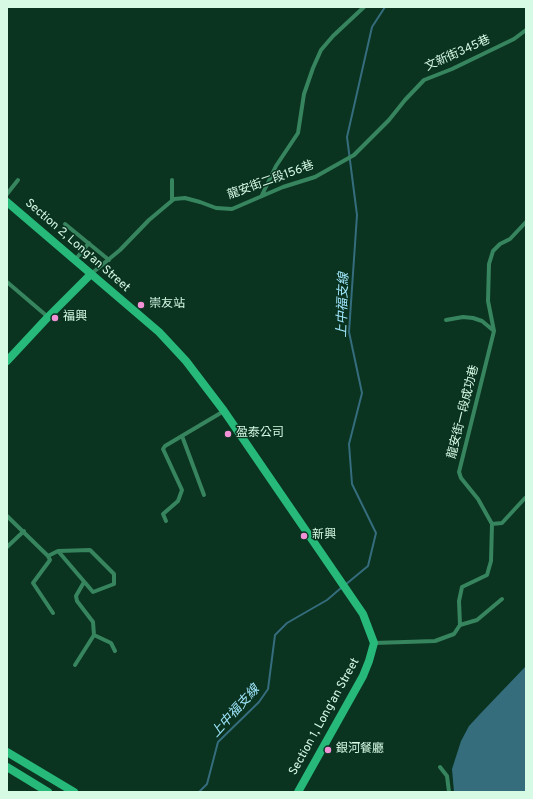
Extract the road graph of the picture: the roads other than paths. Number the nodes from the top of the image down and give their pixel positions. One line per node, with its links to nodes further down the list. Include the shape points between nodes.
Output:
1 (364, 7): 7 (lane, via 321,50 304,94 298,133 276,166)
2 (526, 30): 3 (lane, 文新街345巷, via 514,39 424,80 389,120 354,155)
3 (341, 163): 7 (lane, 龍安街二段156巷, via 316,177)
4 (18, 180): 6 (lane)
5 (172, 180): 8 (lane)
6 (7, 194)
7 (262, 196): 8 (lane, 龍安街二段156巷, via 232,208 216,208 185,198)
8 (172, 200): 14 (lane)
9 (7, 202): 13 (street, Section 2, Long'an Street)
10 (526, 222): 19 (lane, 龍安街一段成功巷, via 510,239 500,244 488,264 488,301)
11 (65, 224): 12 (lane)
12 (89, 243): 13 (lane); 14 (lane)
13 (75, 260): 15 (street, Section 2, Long'an Street)
14 (109, 260): 15 (lane)
15 (91, 274): 17 (street); 21 (street, Section 2, Long'an Street, via 159,332 186,361)
16 (7, 282): 17 (lane)
17 (48, 316): 20 (street)
18 (446, 320): 19 (lane, via 473,318 482,321)
19 (494, 331): 27 (lane, 龍安街一段成功巷, via 459,472)
20 (7, 361)
21 (224, 411): 22 (lane); 37 (street, Section 2, Long'an Street, via 364,614)
22 (182, 436): 23 (lane); 26 (lane, via 163,449 182,490 178,502 163,514)
23 (204, 495)
24 (525, 498): 27 (lane, via 502,523)
25 (7, 516): 28 (lane)
26 (166, 521)
27 (492, 524): 35 (lane, via 491,561 487,575 462,587 459,601)
28 (24, 531): 29 (lane); 31 (lane)
29 (7, 548)
30 (58, 551): 31 (lane); 32 (lane); 32 (lane, via 90,550 114,574 114,584 94,592)
31 (48, 556): 34 (lane, via 50,560 33,584)
32 (84, 582): 36 (lane, via 76,596 93,622)
33 (502, 599): 35 (lane, via 477,620)
34 (53, 613)
35 (460, 625): 37 (lane, via 454,634 435,641)
36 (94, 635): 38 (lane, via 111,643); 39 (lane)
37 (374, 643): 45 (street, Section 1, Long'an Street, via 363,676)
38 (115, 651)
39 (76, 665)
40 (8, 755): 44 (street)
41 (7, 767): 43 (street)
42 (440, 767): 46 (lane, via 447,776)
43 (48, 792)
44 (74, 792)
45 (298, 792)
46 (449, 792)

